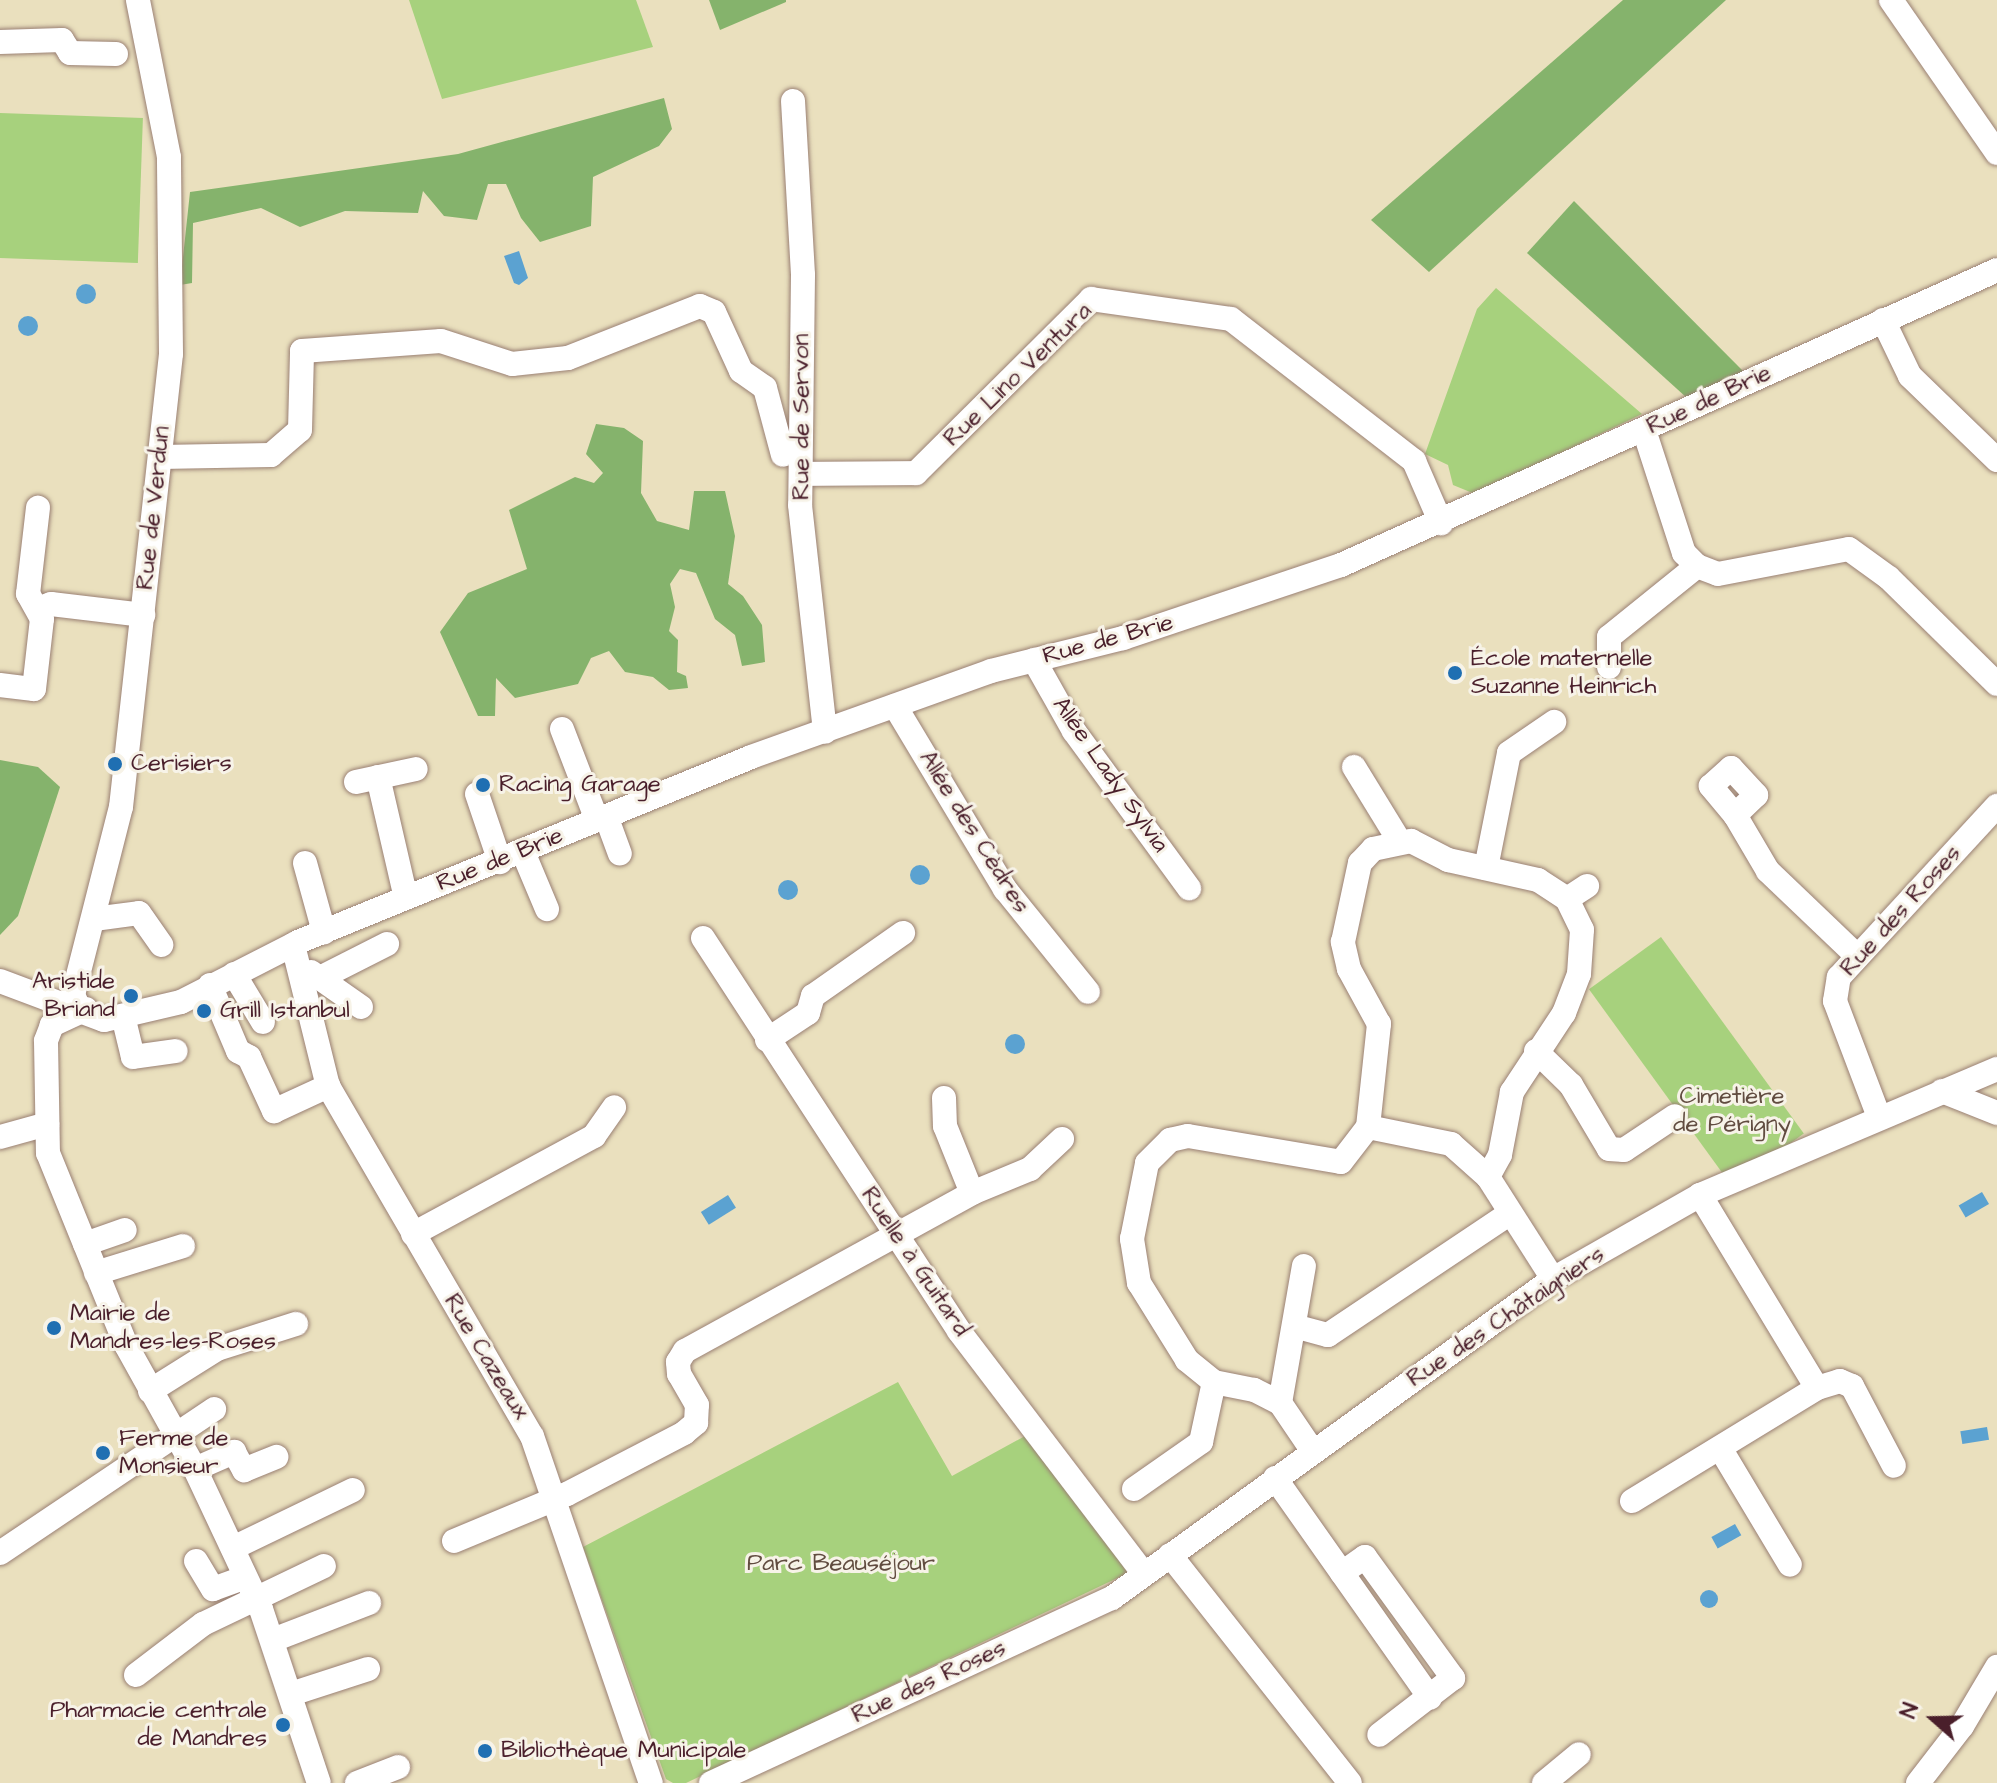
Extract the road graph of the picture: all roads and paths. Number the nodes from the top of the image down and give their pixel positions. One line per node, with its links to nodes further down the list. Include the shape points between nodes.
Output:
1 (1891, 0): 6 (street)
2 (146, 2): 11 (street, Rue de Verdun, via 173,205 171,354)
3 (0, 42): 4 (street, via 62,40 70,53)
4 (116, 54)
5 (793, 101): 13 (street, Rue de Servon, via 803,275)
6 (1997, 153)
7 (1997, 270): 8 (street, Rue de Brie)
8 (1883, 320): 9 (street, Rue de Brie); 12 (street, via 1910,376)
9 (1644, 430): 15 (street, Rue de Brie); 16 (street, via 1684,553)
10 (783, 455): 11 (street, via 765,388 741,371 714,312 700,306 568,358 512,364 441,341 302,351 300,430 271,455)
11 (160, 457): 18 (street, Rue de Verdun)
12 (1997, 460)
13 (801, 474): 15 (street, Rue Lino Ventura, via 916,473 1091,299 1231,319 1414,461); 26 (street, Rue de Servon)
14 (38, 508): 17 (street, via 28,594)
15 (1441, 523): 19 (street, Rue de Brie, via 1233,604)
16 (1697, 566): 20 (street, via 1609,637); 21 (street, via 1718,574 1849,549 1889,578)
17 (38, 609): 18 (street, via 51,604); 22 (street, via 42,619 34,689)
18 (143, 615): 41 (street, Rue de Verdun, via 121,807)
19 (1034, 660): 23 (street, Rue de Brie); 38 (street, Allée Lady Sylvia, via 1074,731)
20 (1609, 667)
21 (1997, 684)
22 (0, 685)
23 (895, 706): 26 (street, Rue de Brie); 53 (street, Allée des Cèdres, via 1005,889)
24 (1554, 722): 37 (street, via 1509,753)
25 (562, 729): 32 (street)
26 (825, 732): 32 (street, Rue de Brie)
27 (1354, 767): 33 (street)
28 (416, 769): 39 (street, via 367,779)
29 (477, 794): 35 (street)
30 (1997, 806): 48 (street, Rue des Roses)
31 (1735, 815): 48 (street, via 1768,871)
32 (601, 818): 34 (street); 35 (street, Rue de Brie)
33 (1400, 842): 37 (street); 70 (street, via 1373,849 1360,863 1343,942 1349,969 1379,1024)
34 (620, 854)
35 (512, 857): 39 (street, Rue de Brie); 40 (street)
36 (305, 863): 42 (street)
37 (1486, 868): 60 (street, via 1577,892 1582,930 1579,974 1564,1013)
38 (1189, 888)
39 (406, 898): 42 (street, Rue de Brie)
40 (547, 909)
41 (94, 919): 46 (street, via 139,913); 55 (street, Rue de Verdun, via 73,995)
42 (324, 932): 47 (street, Rue de Brie)
43 (903, 933): 58 (street, via 813,996 808,1013)
44 (703, 938): 58 (street, Ruelle à Guitard)
45 (387, 944): 50 (street)
46 (161, 945)
47 (293, 945): 49 (street, Rue de Brie); 50 (street, Rue Cazeaux)
48 (1855, 954): 68 (street, Rue des Roses, via 1839,977 1835,1001)
49 (234, 974): 52 (street, Rue de Brie); 57 (street)
50 (312, 974): 54 (street); 62 (street, Rue Cazeaux)
51 (0, 981): 55 (street)
52 (210, 985): 55 (street, Rue de Brie); 56 (street, Rue de Brie, via 181,1002); 62 (street, via 238,1051 249,1057 274,1111)
53 (1088, 992)
54 (361, 1007)
55 (80, 1010): 56 (street, Rue de Brie, via 98,1019); 69 (street, via 52,1025 46,1041)
56 (123, 1016): 59 (street, via 133,1057)
57 (263, 1022)
58 (767, 1040): 79 (street, Ruelle à Guitard)
59 (176, 1051)
60 (1536, 1051): 67 (street, via 1571,1085 1609,1149 1624,1150); 73 (street, via 1512,1092 1500,1155)
61 (1997, 1069): 63 (street, Rue des Châtaigniers)
62 (328, 1086): 78 (street, Rue Cazeaux)
63 (1942, 1091): 66 (street); 68 (street, Rue des Châtaigniers)
64 (944, 1098): 74 (street, via 945,1126)
65 (614, 1107): 78 (street, via 594,1136)
66 (1997, 1113)
67 (1675, 1116)
68 (1879, 1117): 75 (street, Rue des Châtaigniers)
69 (47, 1124): 71 (street); 80 (street, via 48,1153)
70 (1368, 1127): 73 (street, via 1451,1144); 87 (street, via 1341,1162 1188,1136 1170,1140 1147,1163 1132,1239 1139,1283 1187,1360)
71 (0, 1137)
72 (1062, 1139): 74 (street, via 1030,1169)
73 (1488, 1177): 76 (street)
74 (972, 1193): 79 (street)
75 (1700, 1195): 84 (street, Rue des Châtaigniers); 88 (street)
76 (1510, 1213): 84 (street); 86 (street, via 1328,1335)
77 (125, 1230): 80 (street)
78 (413, 1234): 101 (street, Rue Cazeaux, via 500,1375)
79 (897, 1236): 101 (street, via 685,1351 679,1374 697,1405 696,1423); 110 (street, Ruelle à Guitard, via 959,1331)
80 (85, 1244): 83 (street)
81 (183, 1246): 83 (street)
82 (1304, 1266): 86 (street)
83 (96, 1273): 89 (street)
84 (1553, 1279): 94 (street, Rue des Châtaigniers)
85 (296, 1324): 89 (street, via 217,1349)
86 (1294, 1326): 90 (street)
87 (1214, 1382): 90 (street, via 1254,1390); 99 (street, via 1201,1442)
88 (1817, 1388): 93 (street); 96 (street, via 1840,1381 1852,1386)
89 (150, 1391): 92 (street)
90 (1280, 1403): 94 (street)
91 (214, 1409): 92 (street)
92 (173, 1432): 97 (street); 105 (street)
93 (1720, 1448): 102 (street); 108 (street)
94 (1312, 1450): 98 (street, Rue des Châtaigniers)
95 (276, 1457): 97 (street, via 244,1470 234,1452)
96 (1894, 1466)
97 (195, 1469): 104 (street)
98 (1275, 1478): 106 (street, Rue des Châtaigniers); 118 (street, via 1430,1698)
99 (1134, 1489)
100 (353, 1490): 104 (street)
101 (557, 1498): 103 (street); 123 (street, Rue Cazeaux)
102 (1632, 1501)
103 (454, 1541)
104 (233, 1548): 111 (street)
105 (0, 1553)
106 (1170, 1555): 110 (street, Rue des Châtaigniers); 125 (street)
107 (196, 1561): 111 (street, via 213,1589)
108 (1790, 1565)
109 (324, 1566): 111 (street)
110 (1144, 1574): 124 (street, Rue des Roses, via 1112,1598)
111 (249, 1587): 113 (street); 116 (street)
112 (369, 1603): 113 (street)
113 (273, 1640): 117 (street)
114 (1997, 1667): 127 (street, via 1962,1726)
115 (368, 1669): 117 (street)
116 (136, 1675)
117 (291, 1694): 121 (street)
118 (1379, 1735)
119 (1579, 1754): 126 (street)
120 (398, 1767): 122 (street)
121 (319, 1783)
122 (357, 1783)
123 (651, 1783)
124 (711, 1783)
125 (1350, 1783)
126 (1544, 1783)
127 (1918, 1783)

